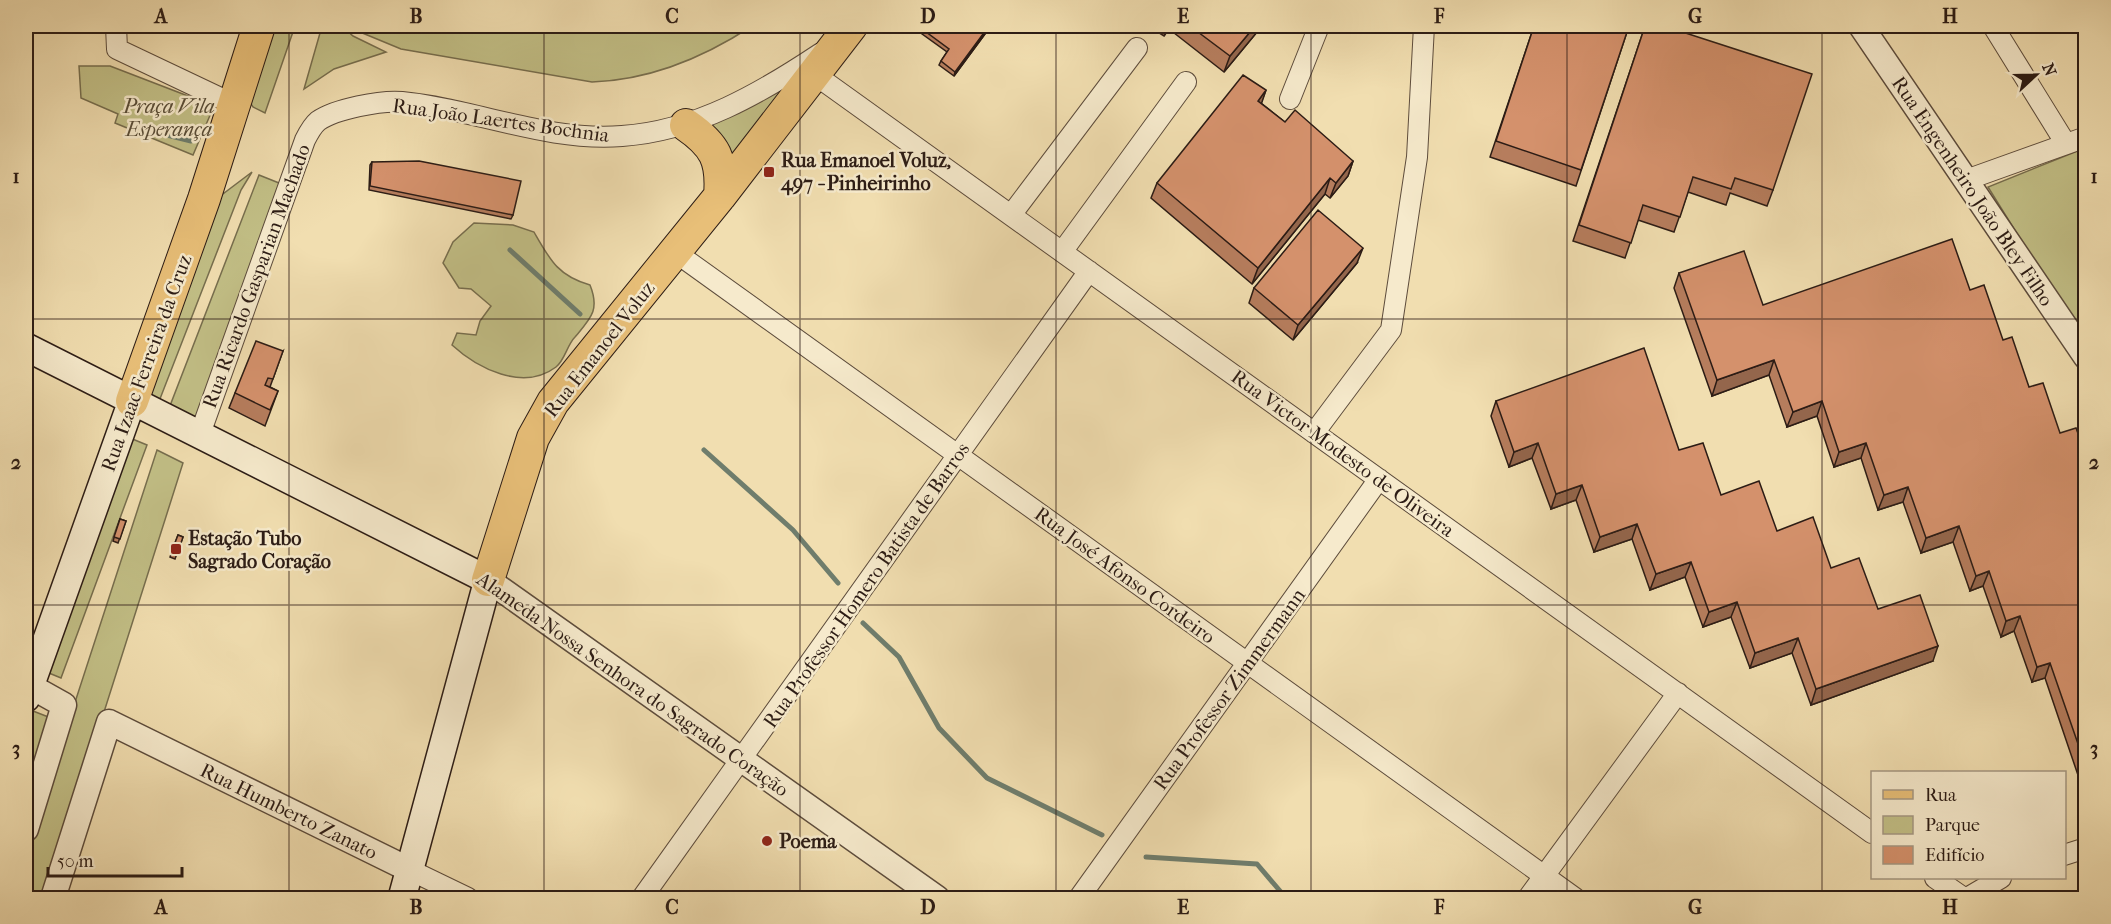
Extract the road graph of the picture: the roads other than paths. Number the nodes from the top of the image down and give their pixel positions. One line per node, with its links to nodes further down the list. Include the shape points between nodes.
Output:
1 (116, 26): 12 (street, via 117,50)
2 (259, 26): 12 (main road, Rua Izaac Ferreira da Cruz)
3 (1319, 26): 11 (street)
4 (1424, 26): 26 (street, via 1417,157 1391,330)
5 (1861, 26): 17 (street, Rua Engenheiro João Bley Filho)
6 (1993, 26): 16 (street)
7 (847, 32): 9 (main road, Rua Emanoel Voluz); 14 (street, Rua João Laertes Bochnia, via 743,101)
8 (1137, 48): 19 (street)
9 (814, 74): 18 (main road, Rua Emanoel Voluz); 19 (street, Rua Victor Modesto de Oliveira)
10 (1186, 82): 21 (street)
11 (1290, 99)
12 (233, 104): 25 (main road, Rua Izaac Ferreira da Cruz, via 204,199)
13 (319, 121): 14 (street, Rua João Laertes Bochnia, via 367,105 400,102 582,136 622,136); 27 (street, Rua Ricardo Gasparian Machado, via 304,140)
14 (686, 124): 18 (main road, via 716,154 722,175)
15 (2085, 137): 16 (street)
16 (2066, 144): 17 (street)
17 (1966, 180): 24 (street, Rua Engenheiro João Bley Filho)
18 (720, 196): 20 (main road, Rua Emanoel Voluz)
19 (1011, 215): 21 (street, Rua Victor Modesto de Oliveira)
20 (675, 252): 28 (street, Rua José Afonso Cordeiro); 30 (main road, Rua Emanoel Voluz, via 553,402 533,438)
21 (1062, 252): 22 (street, Rua Victor Modesto de Oliveira)
22 (1089, 271): 26 (street, Rua Victor Modesto de Oliveira); 28 (street, Rua Professor Homero Batista de Barros)
23 (26, 347): 25 (main road, Alameda Nossa Senhora do Sagrado Coração)
24 (2084, 351)
25 (132, 401): 27 (main road, Alameda Nossa Senhora do Sagrado Coração); 32 (main road, Rua Izaac Ferreira da Cruz)
26 (1314, 433): 29 (street, Rua Victor Modesto de Oliveira)
27 (200, 434): 30 (main road, Alameda Nossa Senhora do Sagrado Coração)
28 (958, 456): 31 (street, Rua José Afonso Cordeiro); 34 (street, Rua Professor Homero Batista de Barros)
29 (1379, 479): 31 (street, Rua Professor Zimmermann); 33 (street, Rua Victor Modesto de Oliveira)
30 (488, 580): 34 (street, Alameda Nossa Senhora do Sagrado Coração); 39 (main road, Rua Emanoel Voluz)
31 (1248, 664): 40 (street, Rua José Afonso Cordeiro); 48 (street, Rua Professor Zimmermann)
32 (27, 690): 35 (street, via 64,705)
33 (1678, 693): 36 (street, Rua Victor Modesto de Oliveira); 40 (street)
34 (741, 760): 46 (street, Rua Professor Homero Batista de Barros); 47 (street, Alameda Nossa Senhora do Sagrado Coração)
35 (26, 829)
36 (1871, 832)
37 (2085, 848): 38 (street)
38 (2066, 854)
39 (410, 870): 43 (street, Rua Humberto Zanato, via 109,722); 44 (main road, Rua Emanoel Voluz); 45 (street, Rua Humberto Zanato)
40 (1544, 876): 49 (street); 50 (street, Rua José Afonso Cordeiro)
41 (1936, 879): 51 (street)
42 (1996, 887): 51 (street)
43 (53, 898)
44 (402, 898)
45 (468, 898)
46 (642, 898)
47 (937, 898)
48 (1079, 898)
49 (1528, 898)
50 (1575, 898)
51 (1965, 898)

